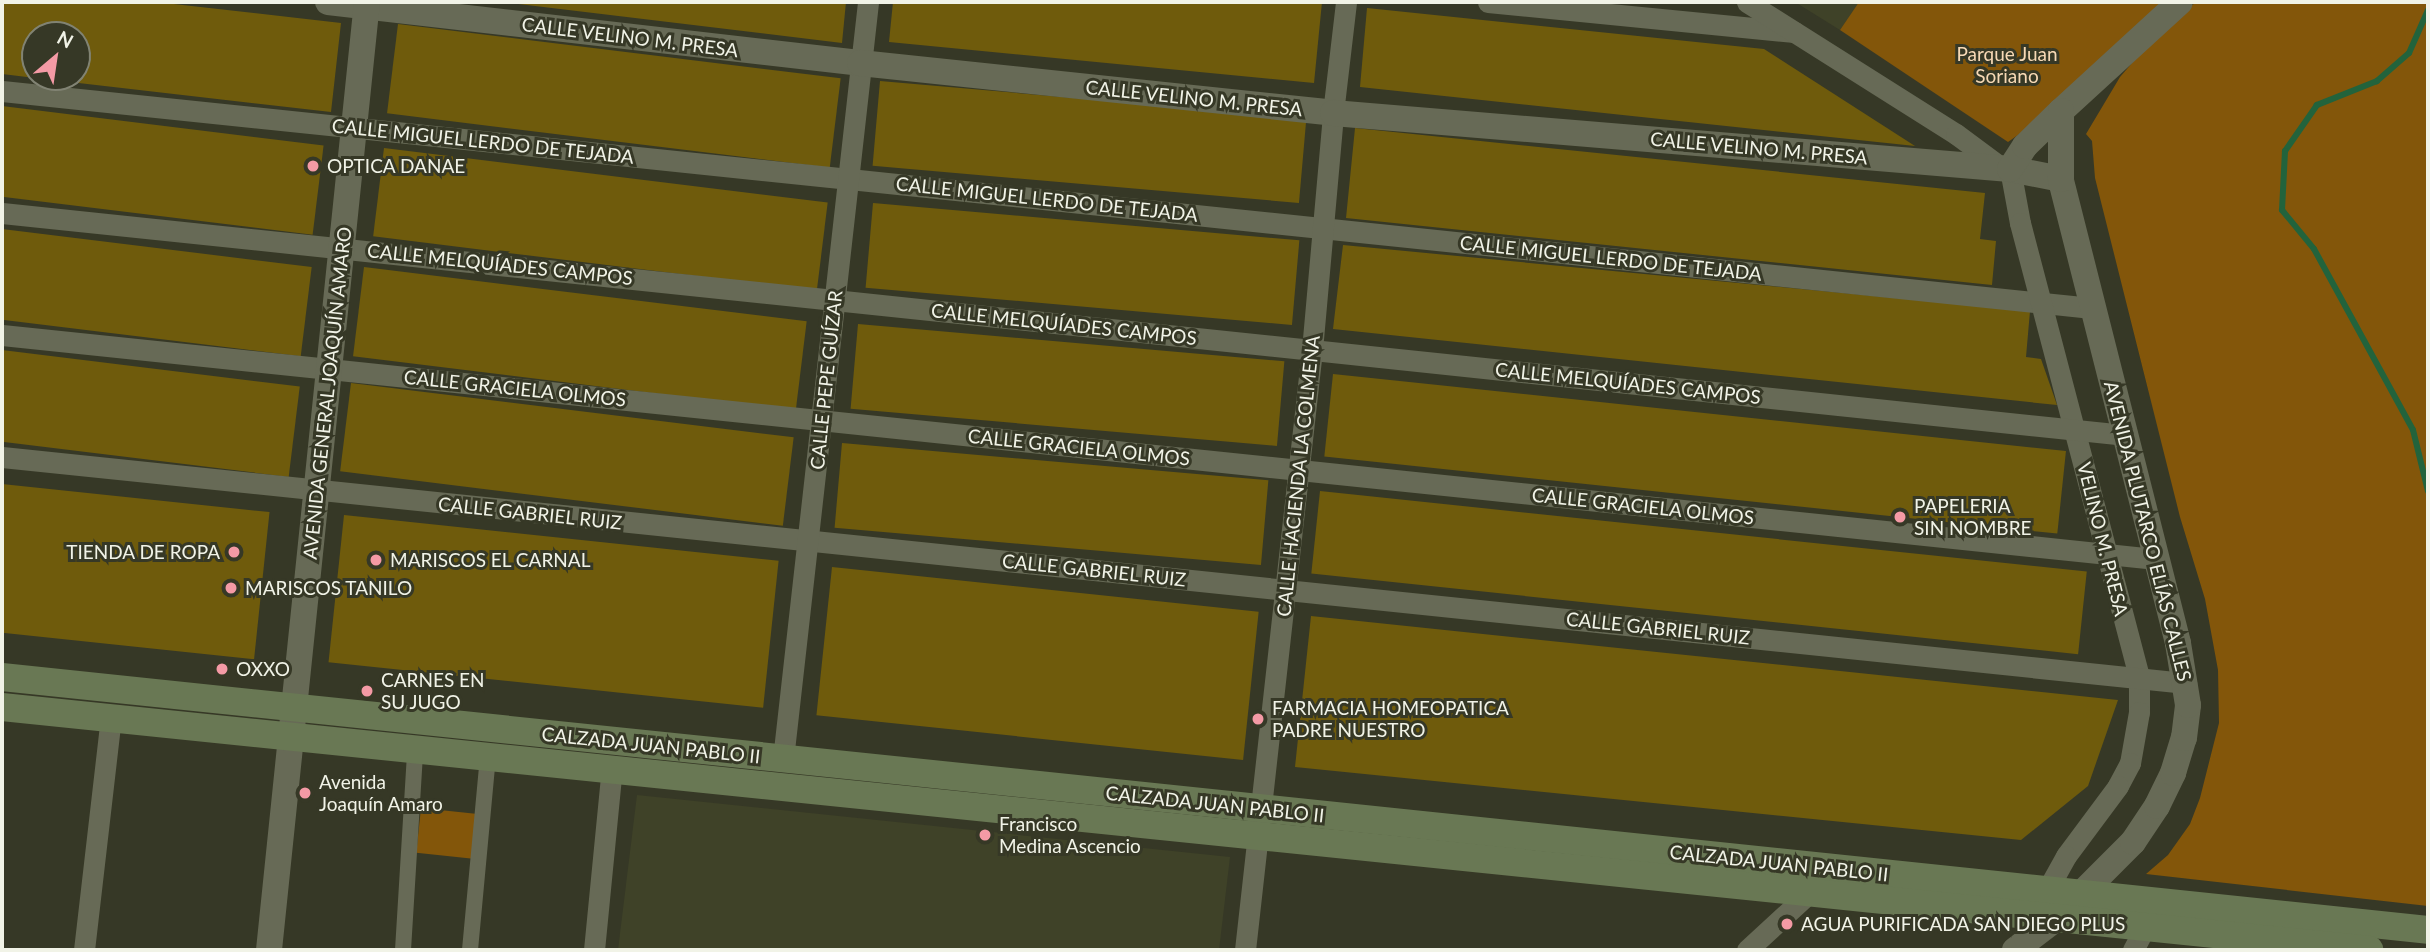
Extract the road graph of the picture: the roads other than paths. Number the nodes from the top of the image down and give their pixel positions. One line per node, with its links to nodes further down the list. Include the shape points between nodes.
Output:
1 (328, 2): 7 (street, CALLE VELINO M. PRESA)
2 (868, 2): 9 (street, CALLE PEPE GUÍZAR)
3 (1346, 2): 12 (street, CALLE HACIENDA LA COLMENA)
4 (1488, 2): 8 (street)
5 (1747, 2): 8 (street)
6 (2180, 2): 11 (street)
7 (367, 4): 9 (street, CALLE VELINO M. PRESA); 13 (street, AVENIDA GENERAL JOAQUÍN AMARO)
8 (1795, 32): 14 (street)
9 (860, 63): 12 (street, CALLE VELINO M. PRESA); 15 (street, CALLE PEPE GUÍZAR)
10 (2, 91): 13 (street, CALLE MIGUEL LERDO DE TEJADA)
11 (2061, 111): 14 (street); 16 (street, AVENIDA PLUTARCO ELÍAS CALLES)
12 (1333, 113): 14 (street, CALLE VELINO M. PRESA); 18 (street, CALLE HACIENDA LA COLMENA)
13 (354, 127): 15 (street, CALLE MIGUEL LERDO DE TEJADA); 19 (street, AVENIDA GENERAL JOAQUÍN AMARO)
14 (2006, 168): 16 (street, CALLE VELINO M. PRESA); 21 (street, VELINO M. PRESA)
15 (849, 179): 18 (street, CALLE MIGUEL LERDO DE TEJADA); 20 (street, CALLE PEPE GUÍZAR)
16 (2061, 179): 22 (street, AVENIDA PLUTARCO ELÍAS CALLES)
17 (2, 213): 19 (street, CALLE MELQUÍADES CAMPOS)
18 (1324, 228): 21 (street, CALLE MIGUEL LERDO DE TEJADA); 24 (street, CALLE HACIENDA LA COLMENA)
19 (342, 248): 20 (street, CALLE MELQUÍADES CAMPOS); 25 (street, AVENIDA GENERAL JOAQUÍN AMARO)
20 (836, 299): 24 (street, CALLE MELQUÍADES CAMPOS); 26 (street, CALLE PEPE GUÍZAR)
21 (2044, 303): 22 (street, CALLE MIGUEL LERDO DE TEJADA); 27 (street, VELINO M. PRESA)
22 (2092, 308): 28 (street, AVENIDA PLUTARCO ELÍAS CALLES)
23 (2, 335): 25 (street, CALLE GRACIELA OLMOS)
24 (1312, 350): 27 (street, CALLE MELQUÍADES CAMPOS); 30 (street, CALLE HACIENDA LA COLMENA)
25 (330, 369): 26 (street, CALLE GRACIELA OLMOS); 31 (street, AVENIDA GENERAL JOAQUÍN AMARO)
26 (822, 420): 30 (street, CALLE GRACIELA OLMOS); 32 (street, CALLE PEPE GUÍZAR)
27 (2076, 430): 28 (street, CALLE MELQUÍADES CAMPOS); 33 (street, VELINO M. PRESA)
28 (2126, 435): 34 (street, AVENIDA PLUTARCO ELÍAS CALLES)
29 (2, 457): 31 (street, CALLE GABRIEL RUIZ)
30 (1298, 470): 33 (street, CALLE GRACIELA OLMOS); 35 (street, CALLE HACIENDA LA COLMENA)
31 (317, 491): 32 (street, CALLE GABRIEL RUIZ); 40 (street, AVENIDA GENERAL JOAQUÍN AMARO)
32 (808, 541): 35 (street, CALLE GABRIEL RUIZ); 45 (street, CALLE PEPE GUÍZAR)
33 (2107, 554): 34 (street, CALLE GRACIELA OLMOS); 37 (street, VELINO M. PRESA)
34 (2156, 559): 38 (street, AVENIDA PLUTARCO ELÍAS CALLES)
35 (1285, 590): 37 (street, CALLE GABRIEL RUIZ); 47 (street, CALLE HACIENDA LA COLMENA)
36 (2, 677): 40 (main road, CALZADA JUAN PABLO II)
37 (2139, 678): 38 (street, CALLE GABRIEL RUIZ); 48 (street, VELINO M. PRESA, via 2139,712 2130,763)
38 (2186, 683): 50 (street, AVENIDA PLUTARCO ELÍAS CALLES, via 2184,738 2157,806 2133,842)
39 (2, 707): 41 (main road, CALZADA JUAN PABLO II)
40 (295, 708): 42 (street, AVENIDA GENERAL JOAQUÍN AMARO); 45 (main road, CALZADA JUAN PABLO II)
41 (110, 718): 42 (main road, CALZADA JUAN PABLO II); 55 (street)
42 (292, 739): 43 (main road, CALZADA JUAN PABLO II); 56 (street, AVENIDA GENERAL JOAQUÍN AMARO)
43 (415, 751): 44 (main road, CALZADA JUAN PABLO II); 57 (street)
44 (488, 756): 46 (main road, CALZADA JUAN PABLO II); 58 (street)
45 (783, 759): 47 (main road, CALZADA JUAN PABLO II)
46 (612, 767): 47 (main road, CALZADA JUAN PABLO II); 59 (street)
47 (1259, 822): 48 (main road, CALZADA JUAN PABLO II); 49 (main road, CALZADA JUAN PABLO II); 60 (street, CALLE HACIENDA LA COLMENA)
48 (2047, 890): 50 (main road, CALZADA JUAN PABLO II); 52 (street)
49 (1810, 892): 52 (main road, CALZADA JUAN PABLO II); 61 (street)
50 (2083, 893): 51 (main road, CALZADA JUAN PABLO II); 52 (street, AVENIDA PLUTARCO ELÍAS CALLES)
51 (2428, 930)
52 (2034, 931): 53 (main road, CALZADA JUAN PABLO II)
53 (2139, 939): 54 (main road, CALZADA JUAN PABLO II)
54 (2298, 946): 62 (main road, CALZADA JUAN PABLO II)
55 (84, 950)
56 (269, 950)
57 (403, 950)
58 (470, 950)
59 (594, 950)
60 (1245, 950)
61 (1747, 950)
62 (2370, 950)

